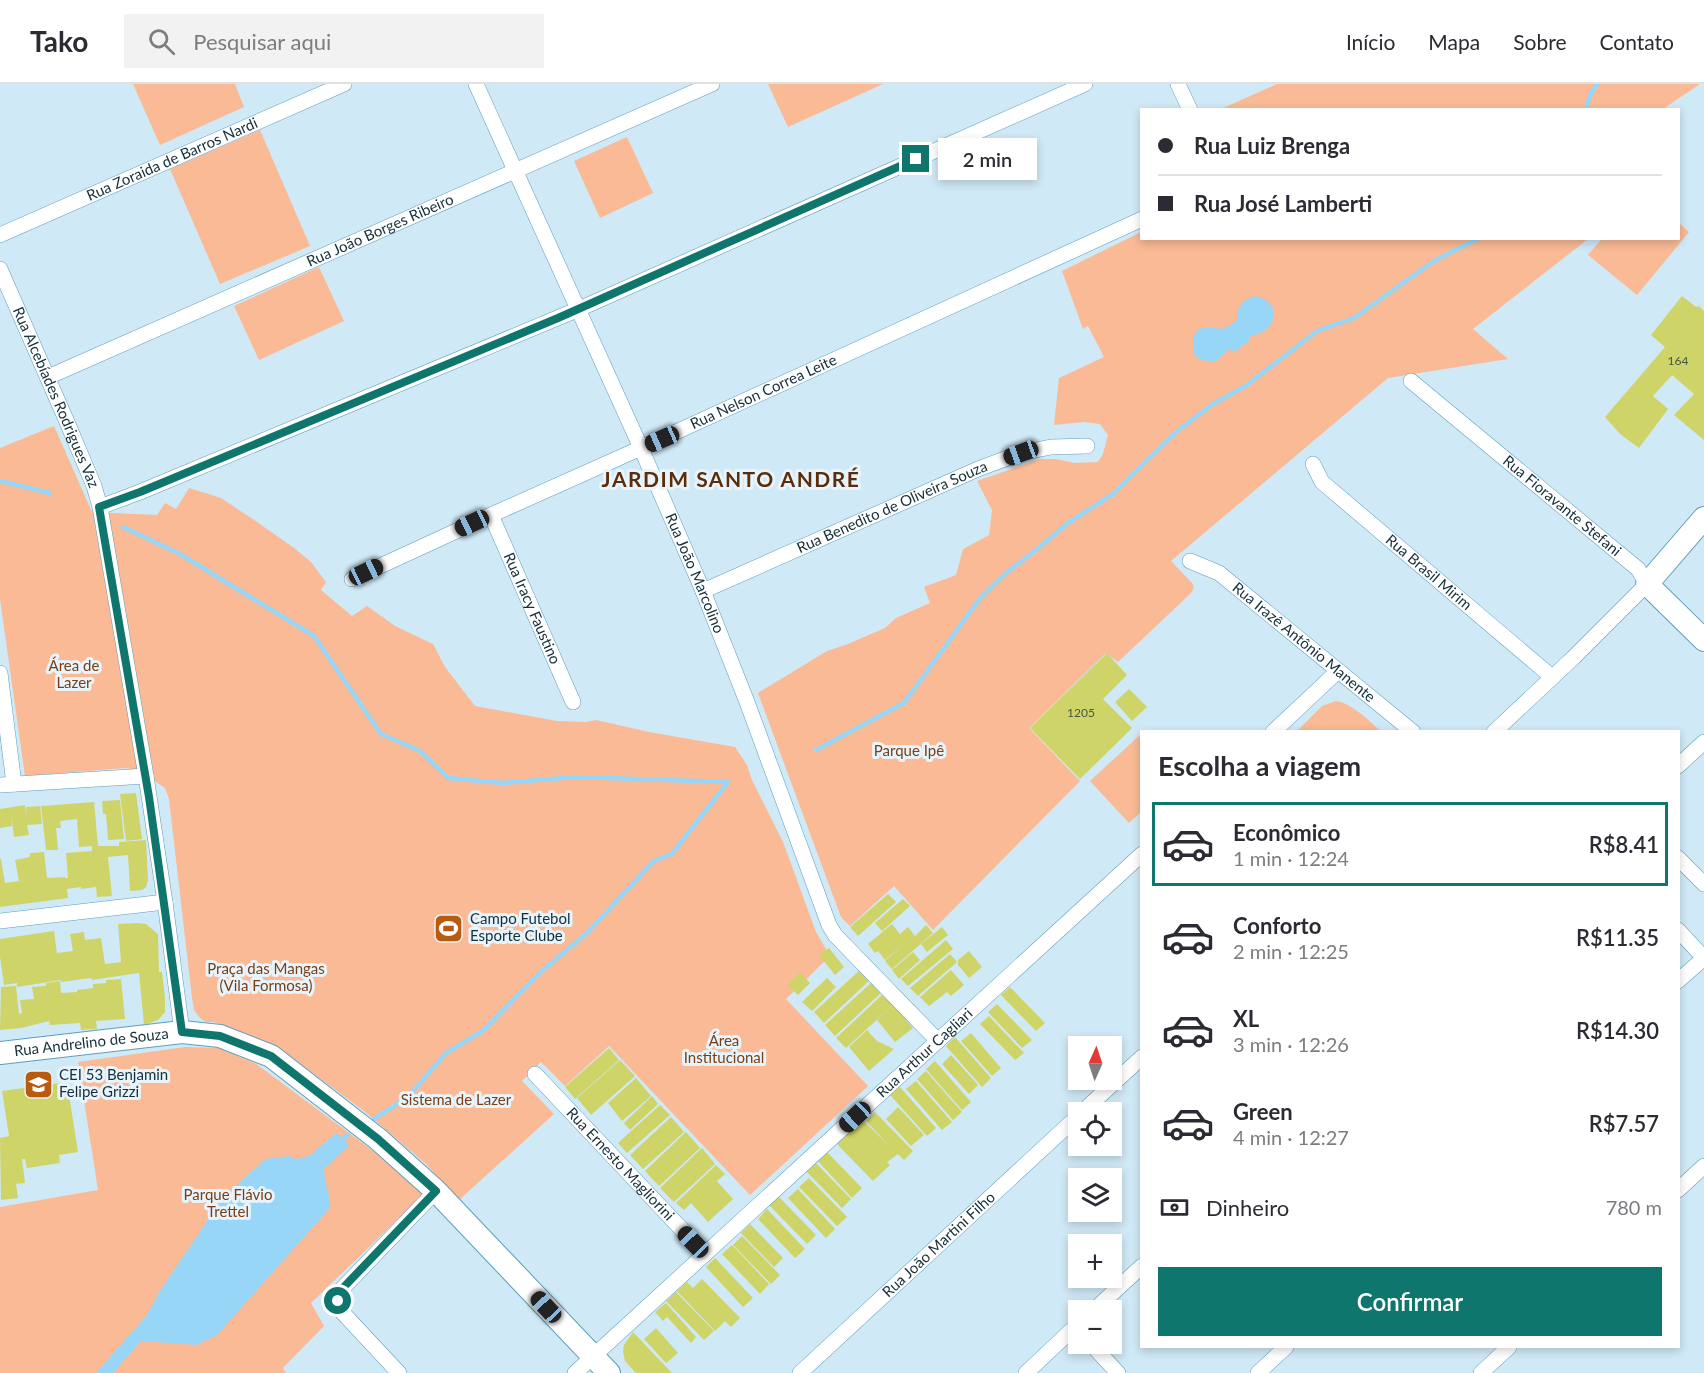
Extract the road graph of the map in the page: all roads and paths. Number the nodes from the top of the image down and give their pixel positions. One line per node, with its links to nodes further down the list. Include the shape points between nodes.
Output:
1 (344, 84): 9 (street, Rua Zoraida de Barros Nardi)
2 (476, 84): 7 (street, Rua João Marcolino)
3 (712, 84): 7 (street, Rua João Borges Ribeiro)
4 (1085, 84): 12 (street)
5 (1178, 84): 6 (street)
6 (1189, 108)
7 (516, 171): 12 (street, Rua João Marcolino); 13 (street, Rua João Borges Ribeiro)
8 (1140, 220): 16 (street, Rua Nelson Correa Leite)
9 (0, 235)
10 (0, 269): 11 (street, Rua Alcebíades Rodrigues Vaz)
11 (6, 302): 13 (street, Rua Alcebíades Rodrigues Vaz)
12 (579, 309): 16 (street, Rua João Marcolino); 18 (street)
13 (48, 377): 18 (street, Rua Alcebíades Rodrigues Vaz, via 94,486)
14 (1411, 381): 23 (street, Rua Fioravante Stefani, via 1638,569)
15 (1088, 446): 24 (street, Rua Benedito de Oliveira Souza, via 1021,453 978,469)
16 (641, 448): 19 (street, Rua Nelson Correa Leite); 24 (street, Rua João Marcolino)
17 (1312, 464): 28 (street, Rua Brasil Mirim, via 1322,482)
18 (99, 507): 35 (street, Rua Alcebíades Rodrigues Vaz)
19 (491, 515): 22 (street, Rua Nelson Correa Leite); 29 (street, Rua Iracy Faustino)
20 (1704, 518): 23 (street)
21 (1190, 561): 26 (street, Rua Irazê Antônio Manente, via 1219,573)
22 (352, 579)
23 (1647, 584): 25 (street, Rua Fioravante Stefani); 28 (street)
24 (703, 591): 46 (street, Rua João Marcolino, via 828,925)
25 (1704, 640)
26 (1338, 672): 30 (street); 31 (street, Rua Irazê Antônio Manente)
27 (0, 673): 36 (street)
28 (1552, 677): 32 (street)
29 (573, 702)
30 (1275, 730)
31 (1410, 730)
32 (1496, 730)
33 (1704, 742): 34 (street)
34 (1680, 763)
35 (146, 776): 36 (street); 40 (street, Rua Alcebíades Rodrigues Vaz)
36 (7, 785)
37 (1140, 859): 46 (street, Rua Arthur Cagliari)
38 (1680, 860): 39 (street)
39 (1704, 884)
40 (165, 902): 41 (street); 45 (street, Rua Alcebíades Rodrigues Vaz)
41 (0, 921)
42 (1680, 932): 43 (street)
43 (1704, 958): 44 (street)
44 (1680, 979)
45 (182, 1032): 47 (street, Rua Andrelino de Souza); 54 (street, Rua Andrelino de Souza, via 220,1036 271,1056 378,1139)
46 (938, 1041): 55 (street, Rua Arthur Cagliari)
47 (0, 1053)
48 (1140, 1060): 50 (street, Rua João Martini Filho)
49 (535, 1074): 55 (street, Rua Ernesto Magliorini)
50 (1093, 1102)
51 (1068, 1125): 66 (street, Rua João Martini Filho)
52 (1704, 1166): 53 (street)
53 (1680, 1188)
54 (436, 1191): 62 (street, Rua Andrelino de Souza); 63 (street, via 340,1291 342,1312)
55 (705, 1254): 62 (street, Rua Arthur Cagliari)
56 (1140, 1268): 57 (street)
57 (1105, 1300)
58 (1068, 1336): 67 (street)
59 (1285, 1348): 69 (street)
60 (1508, 1348): 70 (street)
61 (1100, 1354): 68 (street)
62 (593, 1356): 64 (street, Rua Arthur Cagliari); 65 (street, Rua Andrelino de Souza)
63 (399, 1373)
64 (575, 1373)
65 (609, 1373)
66 (800, 1373)
67 (1026, 1373)
68 (1118, 1373)
69 (1258, 1373)
70 (1481, 1373)

